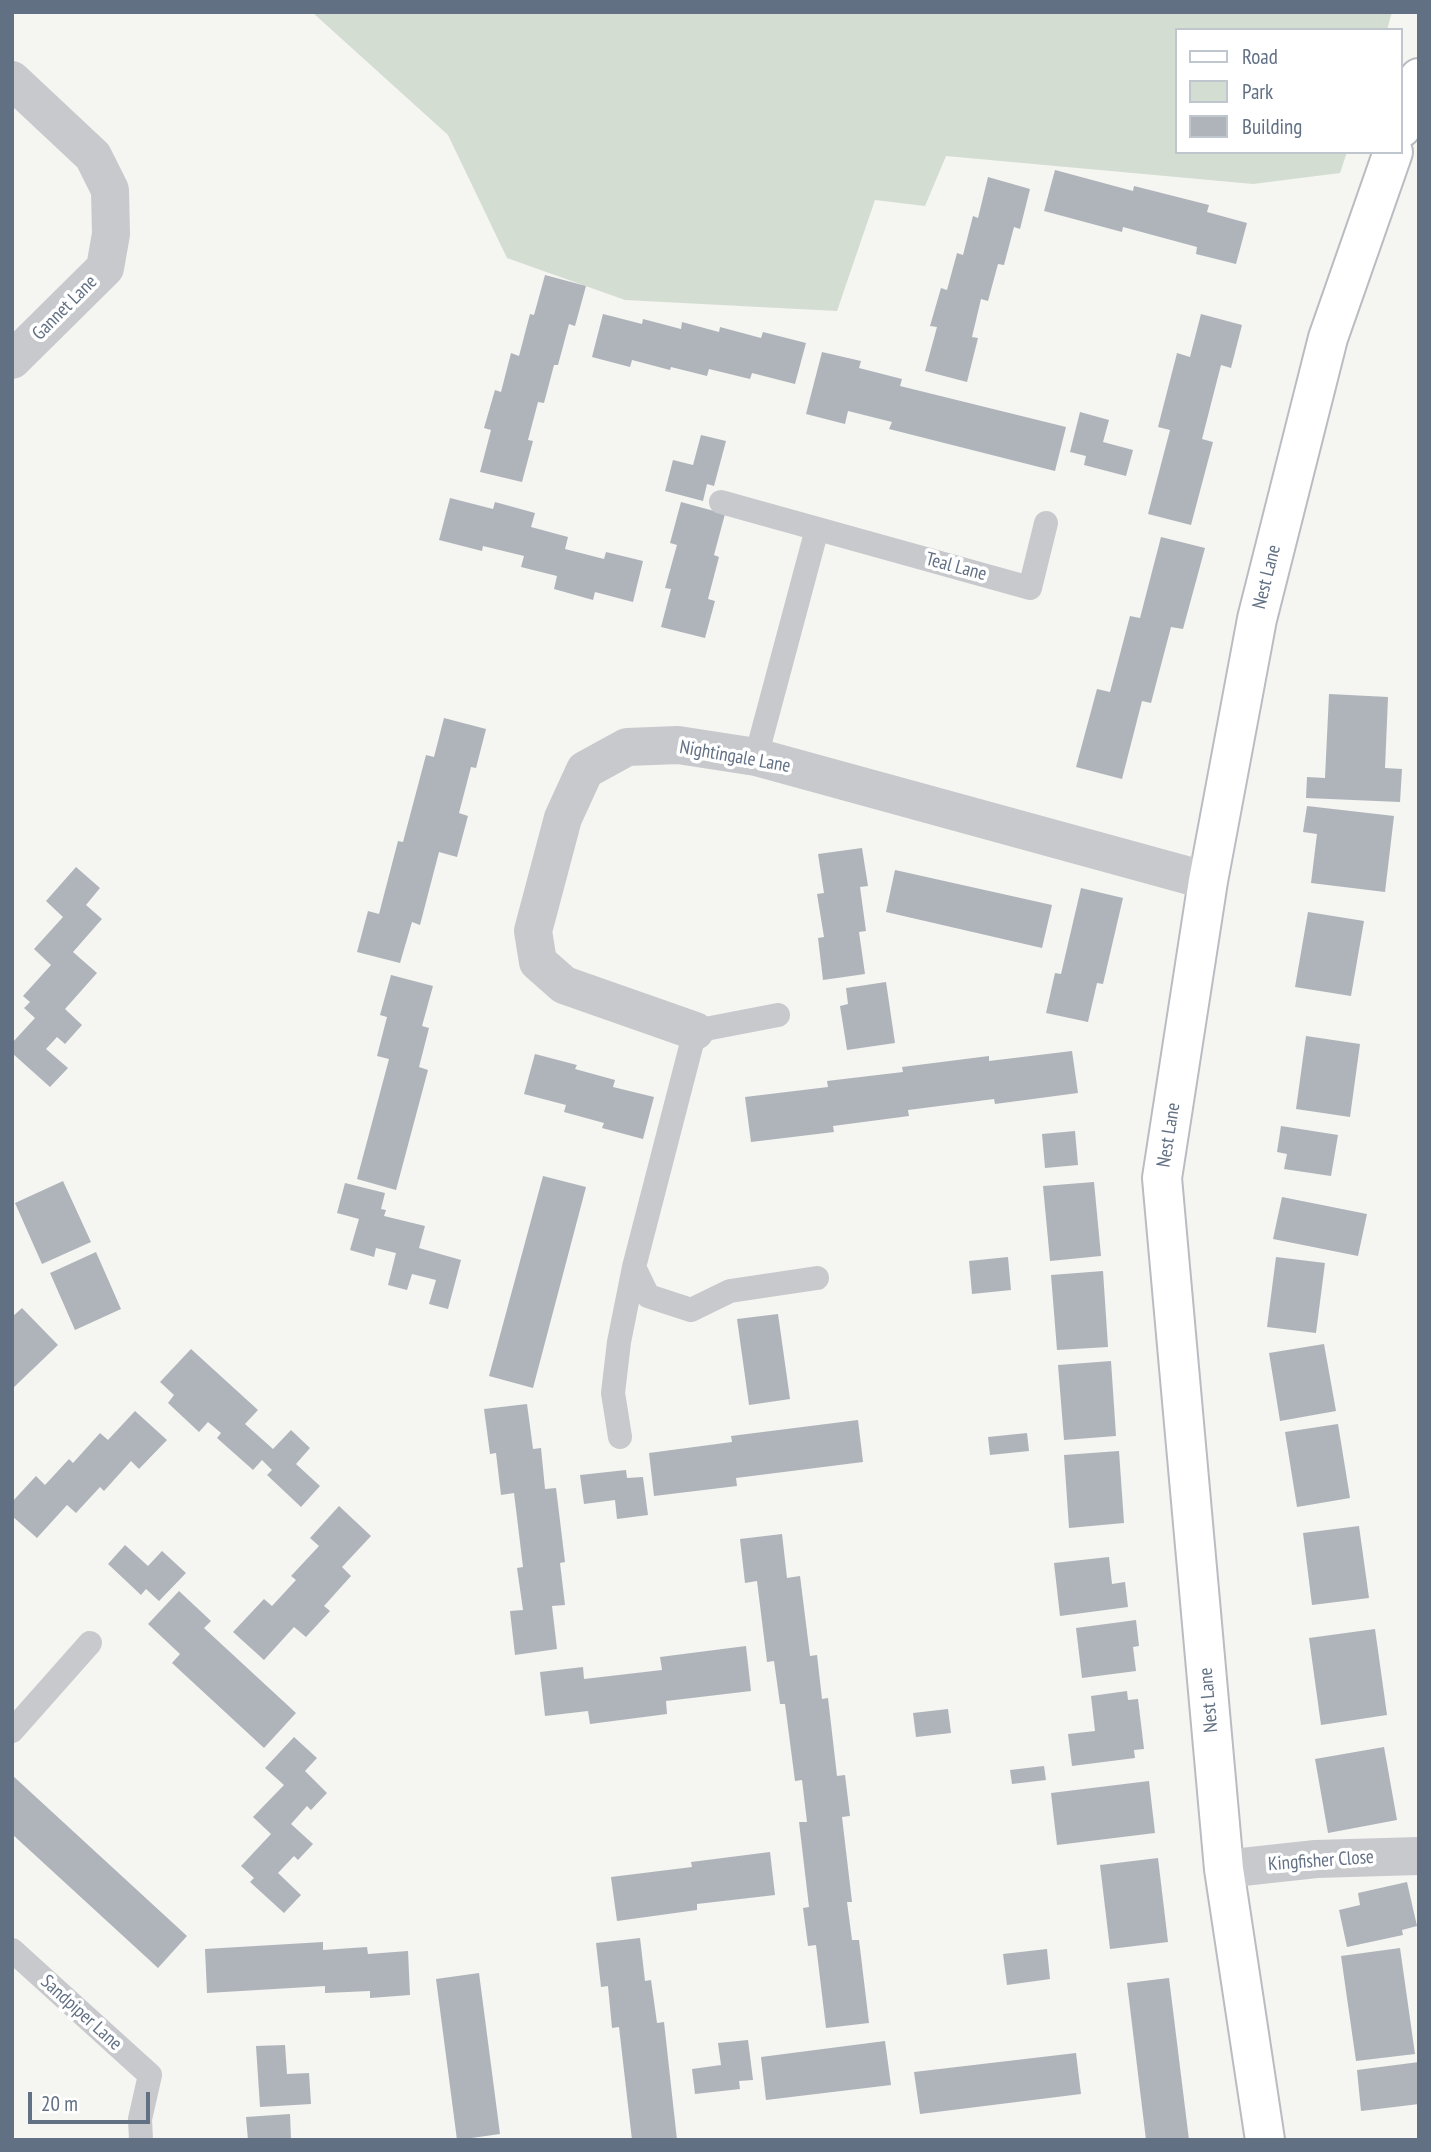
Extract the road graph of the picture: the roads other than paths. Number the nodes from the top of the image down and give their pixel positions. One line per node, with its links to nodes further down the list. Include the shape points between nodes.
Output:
1 (1419, 78): 3 (street)
2 (12, 80): 5 (street, Gannet Lane, via 93,156 110,190 111,234 105,268)
3 (1403, 122)
4 (1392, 154): 10 (street, Nest Lane, via 1328,338 1256,620)
5 (12, 360)
6 (721, 502): 8 (lane, Teal Lane)
7 (1046, 523): 8 (lane, Teal Lane, via 1030,588)
8 (817, 529): 9 (lane)
9 (757, 757): 10 (street, Nightingale Lane); 12 (street, Nightingale Lane, via 678,745 627,747 585,770 563,818 533,931 538,962 564,985)
10 (1208, 881): 19 (street, Nest Lane, via 1162,1178)
11 (778, 1015): 12 (lane)
12 (695, 1031): 13 (lane)
13 (634, 1267): 14 (lane, via 648,1296 691,1310 730,1291); 15 (lane, via 612,1394)
14 (817, 1278)
15 (620, 1437)
16 (90, 1643): 17 (lane)
17 (12, 1731)
18 (1419, 1856): 19 (street, Kingfisher Close, via 1316,1859)
19 (1224, 1869): 22 (street, Nest Lane)
20 (12, 1950): 21 (lane, Sandpiper Lane, via 150,2075 140,2119)
21 (141, 2140)
22 (1265, 2140)

